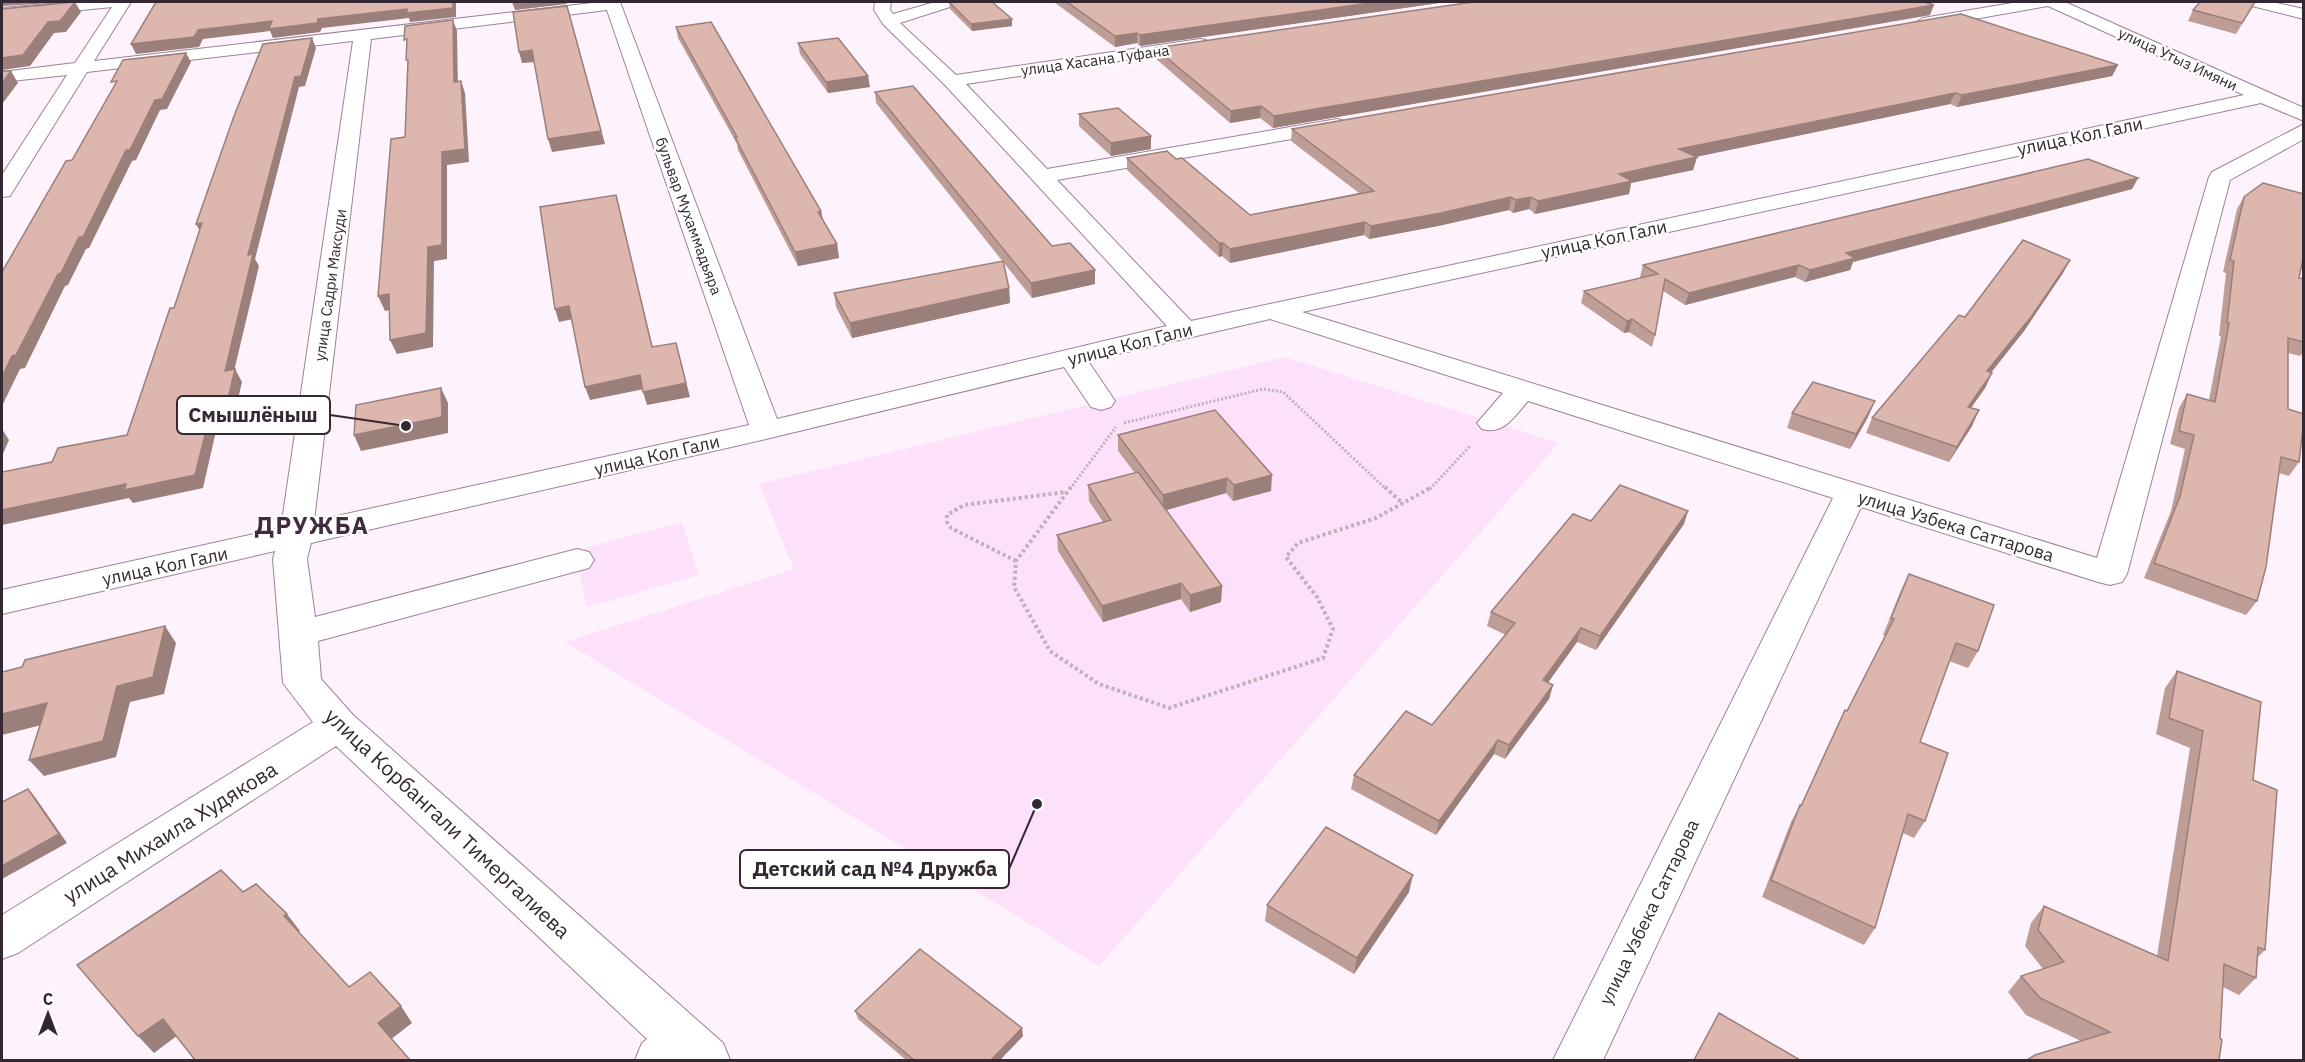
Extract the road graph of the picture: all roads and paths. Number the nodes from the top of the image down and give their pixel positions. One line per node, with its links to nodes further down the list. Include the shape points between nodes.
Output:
1 (116, 2): 10 (street)
2 (123, 2): 14 (street)
3 (950, 2): 8 (street)
4 (2043, 2): 11 (street)
5 (2053, 2): 17 (street, улица Утыз Имяни)
6 (2254, 2): 9 (street)
7 (612, 3): 12 (street); 29 (street, бульвар Мухаммадьяра)
8 (886, 11): 16 (street)
9 (2302, 11)
10 (2, 13)
11 (1902, 26)
12 (363, 33): 14 (street); 33 (street, улица Садри Максуди)
13 (1220, 41): 16 (street, улица Хасана Туфана)
14 (80, 69): 15 (street); 22 (street)
15 (2, 77)
16 (952, 81): 21 (street)
17 (2261, 97): 18 (street, улица Утыз Имяни); 23 (street, улица Кол Гали)
18 (2304, 115)
19 (1359, 121): 21 (street)
20 (2304, 130): 31 (street, улица Узбека Саттарова, via 2220,177 2109,574)
21 (1040, 177): 24 (street)
22 (2, 191)
23 (1269, 311): 24 (street, улица Кол Гали); 26 (street)
24 (1185, 330): 25 (street, улица Кол Гали)
25 (1071, 358): 27 (street); 29 (street, улица Кол Гали)
26 (1522, 390): 28 (street); 31 (street)
27 (1101, 401)
28 (1492, 423): 32 (path, via 1429,490)
29 (766, 430): 33 (street, улица Кол Гали)
30 (1067, 492): 32 (path, via 1117,424 1275,389 1283,392); 35 (path); 35 (path, via 964,505 947,515 951,528)
31 (1851, 493): 41 (street, улица Узбека Саттарова)
32 (1403, 504): 35 (path, via 1376,518 1298,543 1286,557 1317,597 1333,629 1323,658 1169,708 1099,684 1050,651 1014,587)
33 (296, 537): 36 (street, улица Кол Гали); 37 (street, улица Корбангали Тимергалиева, via 290,560)
34 (577, 560): 37 (street)
35 (1016, 561)
36 (2, 602)
37 (299, 634): 38 (street, улица Корбангали Тимергалиева, via 302,683)
38 (339, 725): 39 (street, улица Михаила Худякова); 40 (street, улица Корбангали Тимергалиева)
39 (2, 939)
40 (682, 1054)
41 (1578, 1060)

